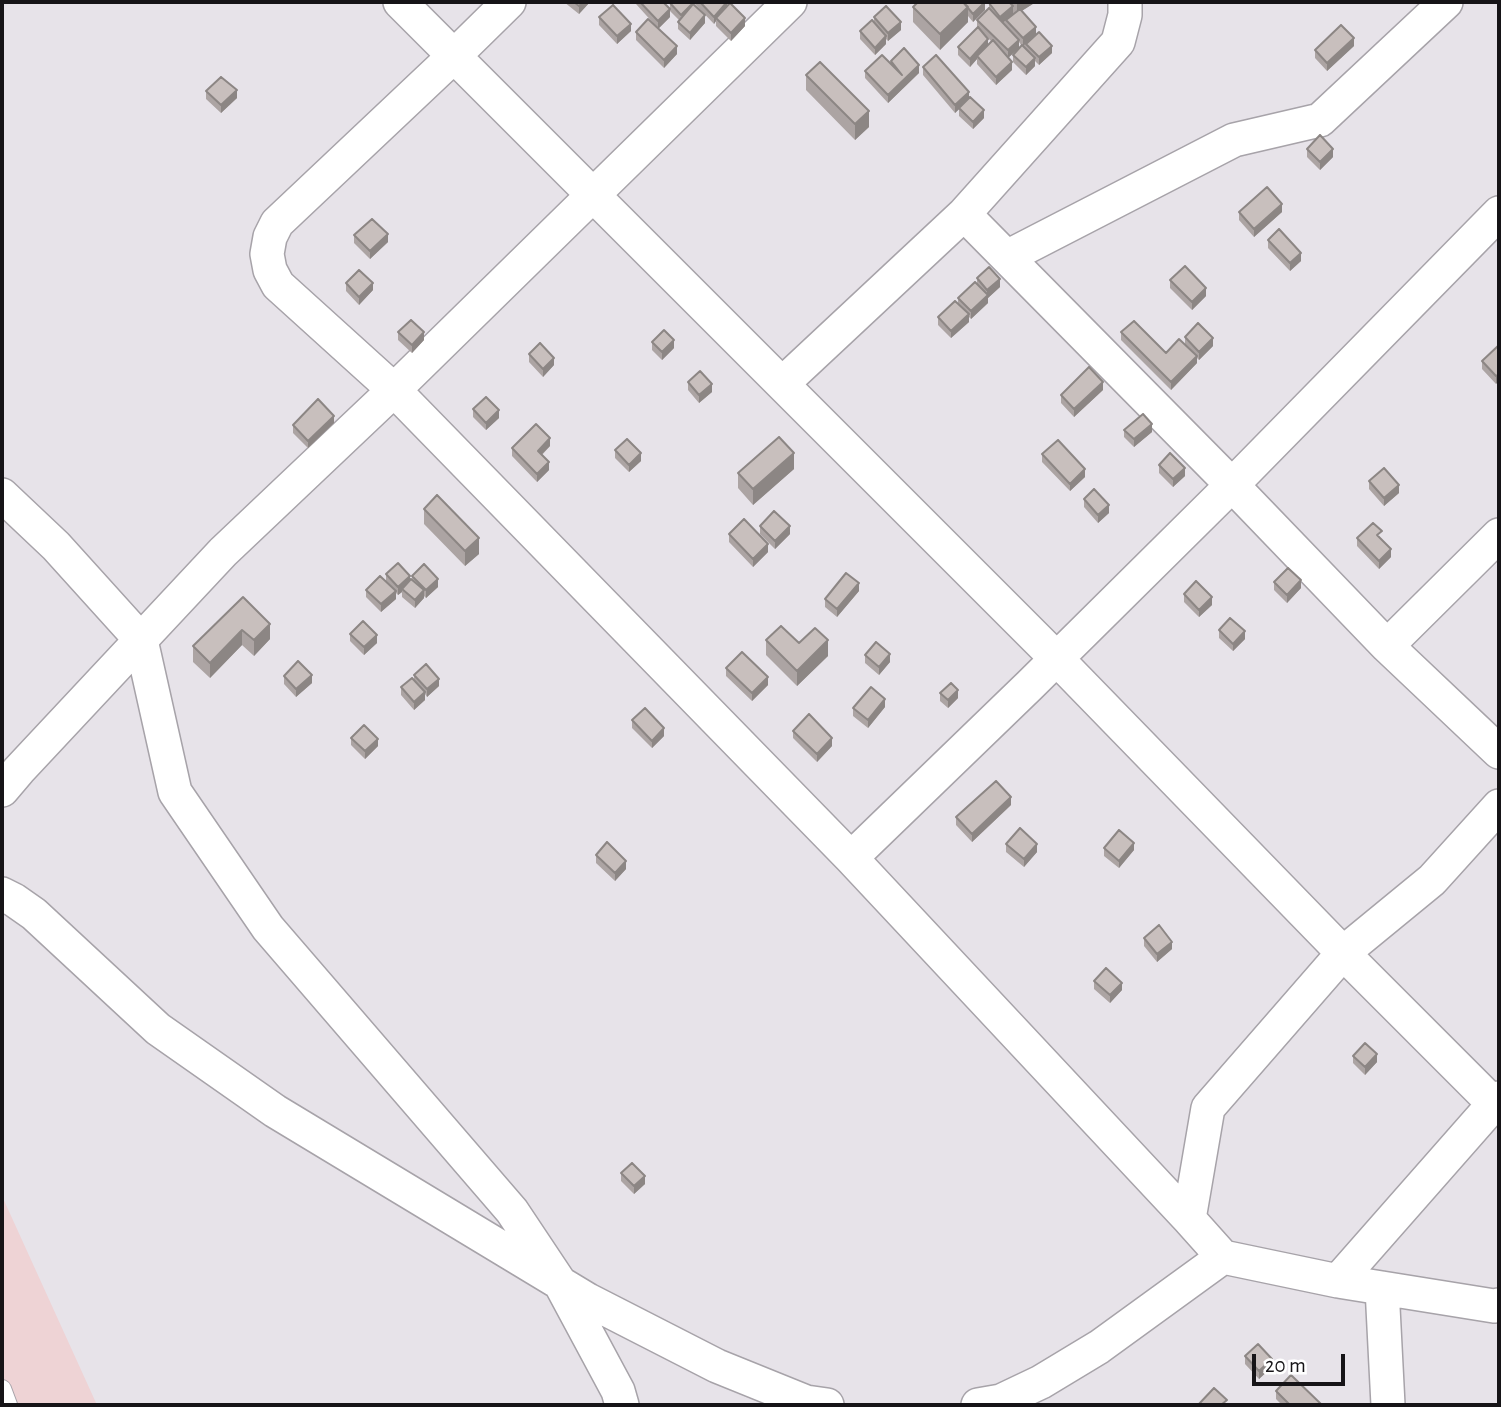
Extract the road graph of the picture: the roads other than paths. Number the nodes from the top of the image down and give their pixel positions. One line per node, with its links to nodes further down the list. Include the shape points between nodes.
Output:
1 (400, 2): 6 (street)
2 (509, 2): 6 (street)
3 (790, 2): 7 (street)
4 (1125, 2): 9 (street, via 1118,42)
5 (1446, 2): 10 (street, via 1320,120 1234,140)
6 (454, 56): 7 (street); 12 (street, via 277,223 270,237 267,254 278,285)
7 (592, 195): 11 (street); 12 (street)
8 (1499, 213): 13 (street)
9 (964, 214): 10 (street); 11 (street)
10 (1007, 257): 13 (street)
11 (782, 384): 18 (street)
12 (394, 390): 16 (street, via 223,552); 22 (street)
13 (1232, 485): 17 (street); 18 (street)
14 (2, 495): 16 (street, via 56,546)
15 (1499, 535): 17 (street)
16 (141, 640): 20 (street); 29 (street, via 175,792 268,928 512,1211)
17 (1387, 646): 19 (street)
18 (1057, 659): 22 (street); 24 (street)
19 (1499, 752)
20 (2, 790)
21 (1499, 806): 24 (street, via 1432,880)
22 (851, 858): 26 (street)
23 (2, 894): 29 (street, via 34,914 158,1029 275,1111)
24 (1343, 953): 25 (street); 26 (street, via 1208,1108)
25 (1497, 1103): 28 (street)
26 (1189, 1219): 27 (street)
27 (1223, 1257): 28 (street); 36 (street, via 1099,1347 1001,1401)
28 (1338, 1281): 30 (street)
29 (560, 1283): 34 (street, via 618,1391); 35 (street, via 717,1366 806,1402)
30 (1382, 1288): 31 (street); 37 (street)
31 (1499, 1305)
32 (2, 1389): 33 (lane)
33 (8, 1405)
34 (621, 1405)
35 (827, 1405)
36 (978, 1405)
37 (1388, 1405)

